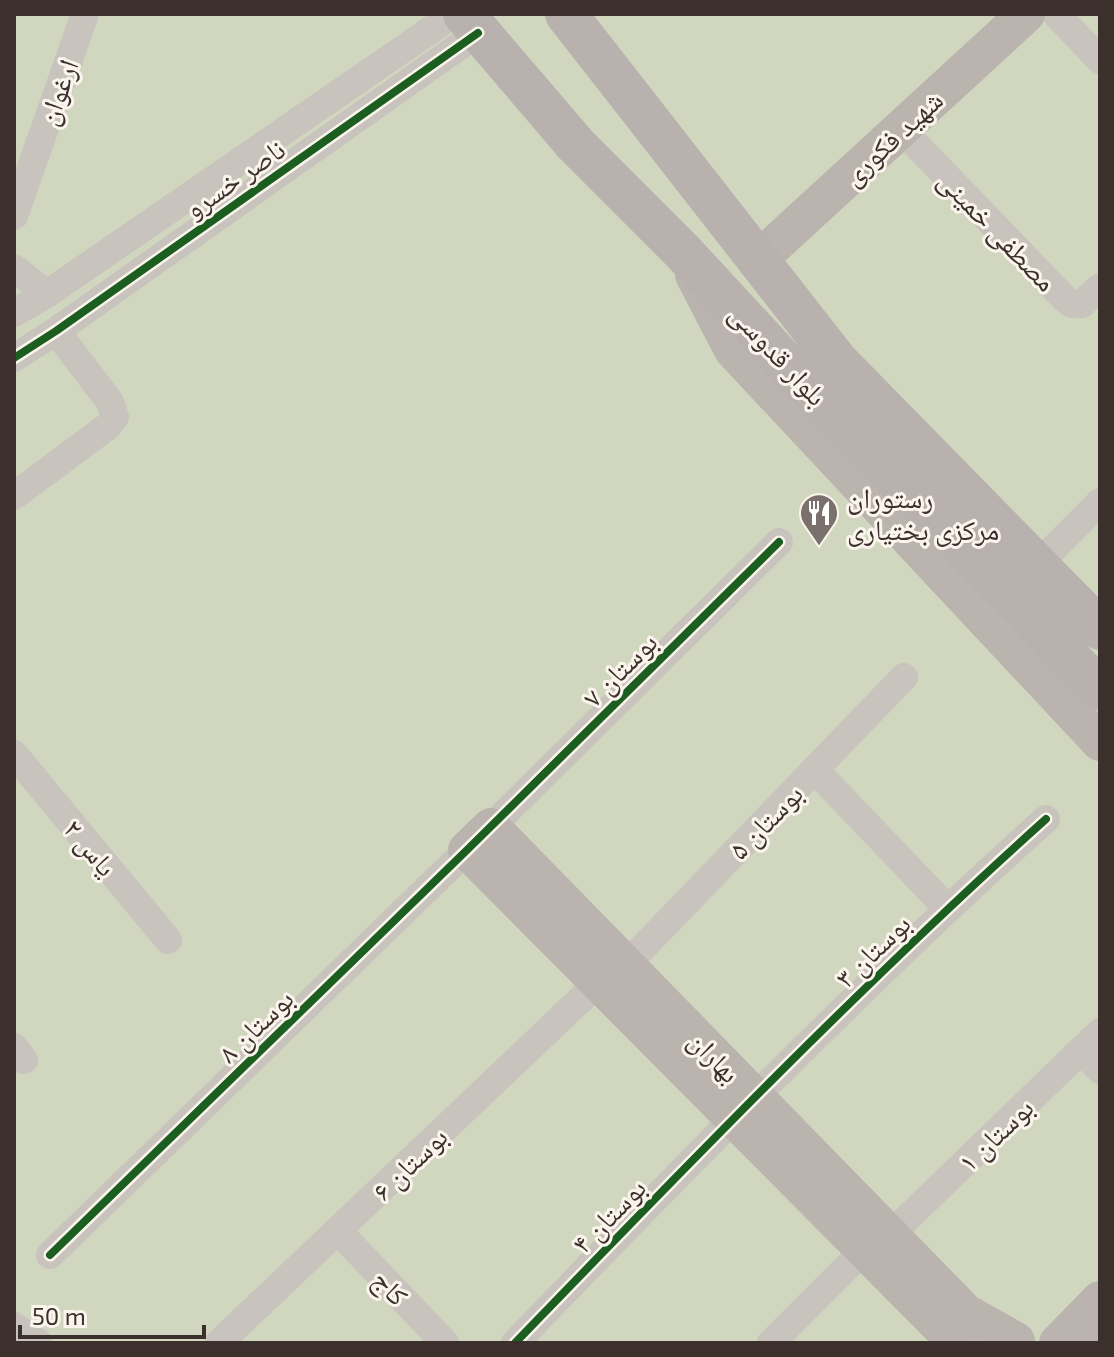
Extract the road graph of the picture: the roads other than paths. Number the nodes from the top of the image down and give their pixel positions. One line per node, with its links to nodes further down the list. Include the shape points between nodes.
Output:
1 (85, 14): 8 (street, ارغوان)
2 (566, 14): 11 (main road, بلوار قدوسی)
3 (1026, 14): 7 (street, شهید فکوری)
4 (1056, 14): 6 (street)
5 (473, 19): 10 (main road, بلوار قدوسی, via 576,145); 14 (street, ناصر خسرو); 16 (street, ناصر خسرو)
6 (1100, 60)
7 (901, 129): 11 (street, شهید فکوری); 13 (street, مصطفی خمینی, via 1065,299 1082,304)
8 (20, 180): 9 (street, ارغوان)
9 (14, 216)
10 (682, 251): 24 (main road, بلوار قدوسی); 25 (street, via 733,350)
11 (758, 260): 21 (main road, بلوار قدوسی, via 837,361)
12 (14, 268): 14 (street)
13 (1100, 287)
14 (47, 294): 15 (street, ناصر خسرو)
15 (14, 313)
16 (56, 331): 17 (street, ناصر خسرو); 18 (street, via 110,402 115,417)
17 (14, 358)
18 (14, 496)
19 (1100, 502): 21 (street)
20 (779, 542): 29 (street, بوستان ۷)
21 (1037, 565): 22 (main road, بلوار قدوسی)
22 (1099, 625)
23 (904, 677): 27 (street, بوستان ۵)
24 (1100, 689)
25 (1100, 742)
26 (14, 754): 31 (street, یاس ۲)
27 (815, 770): 30 (street); 32 (street, بوستان ۵)
28 (1046, 819): 30 (street, بوستان ۳)
29 (479, 839): 32 (street, بهاران); 37 (street, بوستان ۸)
30 (947, 908): 34 (street, بوستان ۳)
31 (168, 940)
32 (612, 974): 34 (street, بهاران); 35 (street, بوستان ۶)
33 (1094, 1051): 36 (street, بوستان ۱)
34 (744, 1107): 36 (street, بهاران); 44 (street, بوستان ۴)
35 (338, 1231): 42 (street, بوستان ۶); 43 (street, کاج)
36 (877, 1242): 40 (street, بهاران, via 966,1313); 45 (street, بوستان ۱); 46 (street, بهاران)
37 (50, 1255)
38 (1100, 1300): 47 (street)
39 (14, 1326): 41 (street)
40 (1020, 1342)
41 (39, 1343)
42 (219, 1343)
43 (445, 1343)
44 (515, 1343)
45 (771, 1343)
46 (957, 1343)
47 (1058, 1343)

